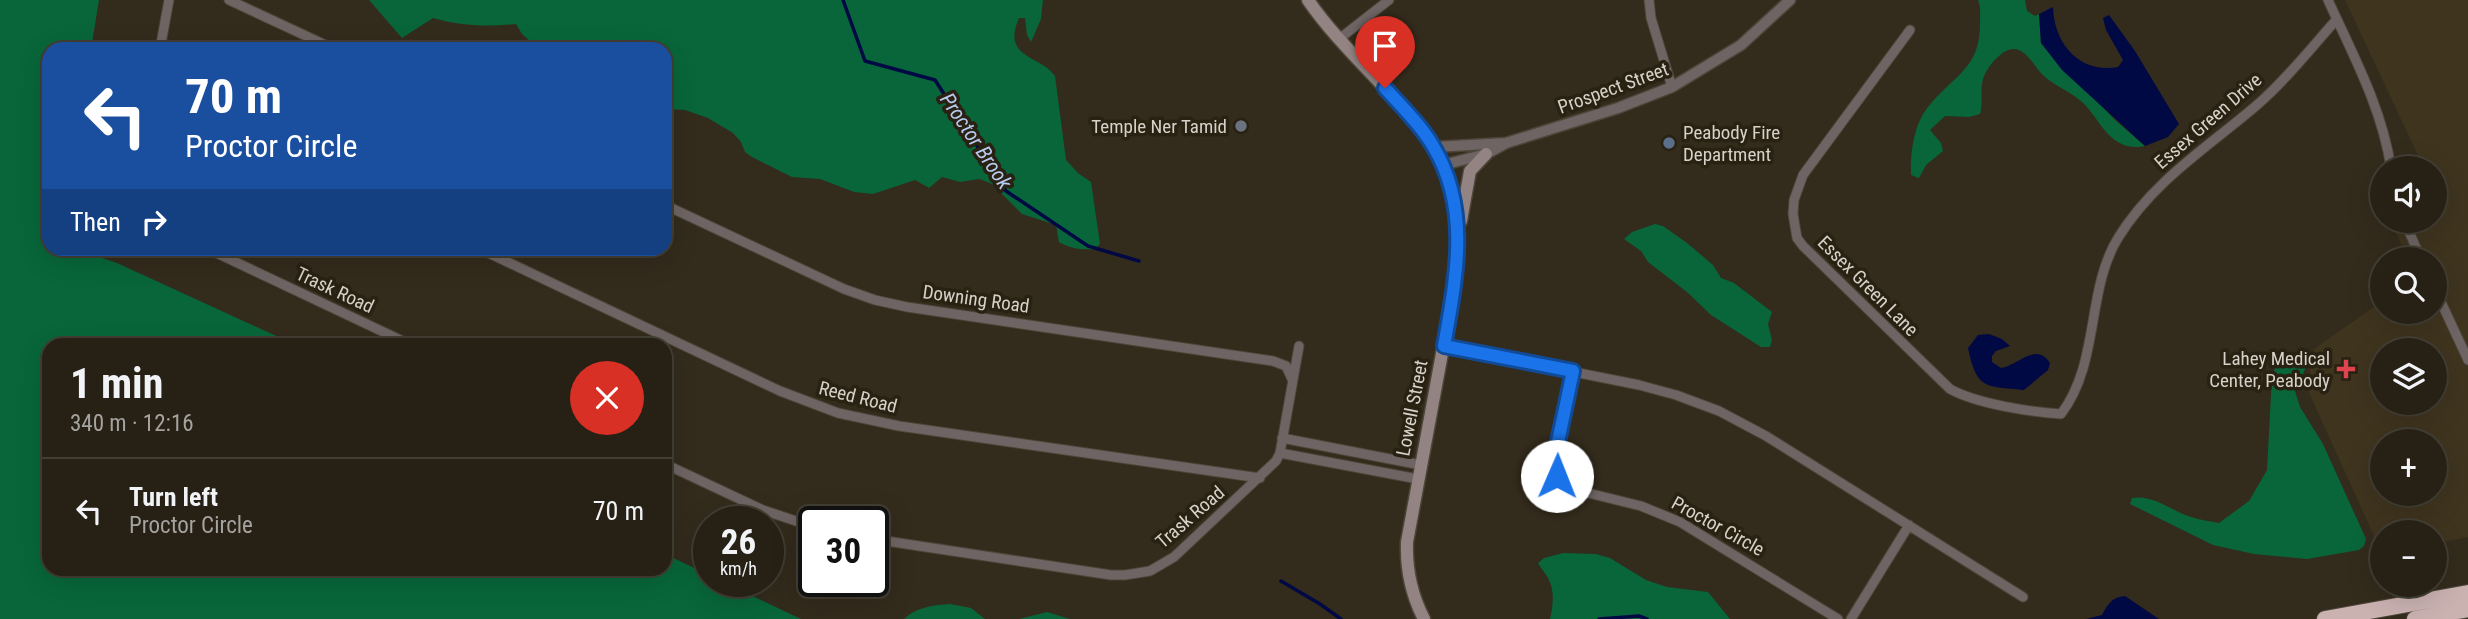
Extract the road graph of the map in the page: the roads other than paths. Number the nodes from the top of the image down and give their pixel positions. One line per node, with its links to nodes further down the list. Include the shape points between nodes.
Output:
1 (169, 0): 11 (street)
2 (229, 0): 12 (street)
3 (1308, 0): 10 (main road, Lowell Street)
4 (1389, 0): 10 (street)
5 (1649, 0): 13 (street)
6 (1790, 0): 13 (street, Prospect Street, via 1741,45)
7 (2328, 0): 8 (street)
8 (2337, 19): 17 (street, via 2376,106); 32 (street, Essex Green Drive, via 2259,103 2180,166 2126,226 2107,264 2080,383)
9 (1910, 30): 32 (street, Essex Green Lane, via 1803,175 1793,205 1797,238 1950,389 1970,398)
10 (1339, 39): 15 (main road, Lowell Street)
11 (161, 42)
12 (319, 42)
13 (1672, 88): 14 (street, Prospect Street)
14 (1506, 143): 15 (street, Prospect Street); 16 (street, Prospect Street)
15 (1434, 147): 18 (main road, Lowell Street)
16 (1486, 153): 18 (street, Prospect Street); 20 (main road, via 1470,171)
17 (2389, 156)
18 (1443, 165): 20 (main road, Lowell Street)
19 (672, 208): 31 (street, Downing Road, via 875,300 1273,360 1286,366)
20 (1459, 235): 28 (main road, Lowell Street)
21 (223, 256): 24 (street, Trask Road)
22 (495, 256): 25 (street, Reed Road)
23 (2447, 315): 29 (street)
24 (396, 338)
25 (668, 338)
26 (672, 340): 37 (street, Reed Road, via 838,413 899,426)
27 (1299, 346): 31 (street)
28 (1444, 346): 30 (street); 35 (main road, Lowell Street)
29 (2468, 360)
30 (1573, 371): 40 (street, via 1658,389 1719,411); 46 (street, Proctor Circle, via 1555,456 1562,483 1577,492 1641,506 1680,522)
31 (1292, 379): 33 (street)
32 (2062, 414)
33 (1282, 438): 34 (street); 35 (street)
34 (1280, 453): 37 (street, Trask Road); 38 (street)
35 (1421, 465): 38 (main road, Lowell Street)
36 (672, 467): 39 (street)
37 (1260, 478): 41 (street, Trask Road, via 1174,557 1137,573 1098,573)
38 (1418, 480): 45 (main road, Lowell Street, via 1406,558)
39 (798, 521)
40 (1909, 525): 43 (street); 47 (street)
41 (889, 542)
42 (2468, 593): 48 (highway)
43 (2023, 597)
44 (2468, 609): 49 (highway)
45 (1424, 619)
46 (1838, 619)
47 (1851, 619)
48 (2325, 619)
49 (2415, 619)

